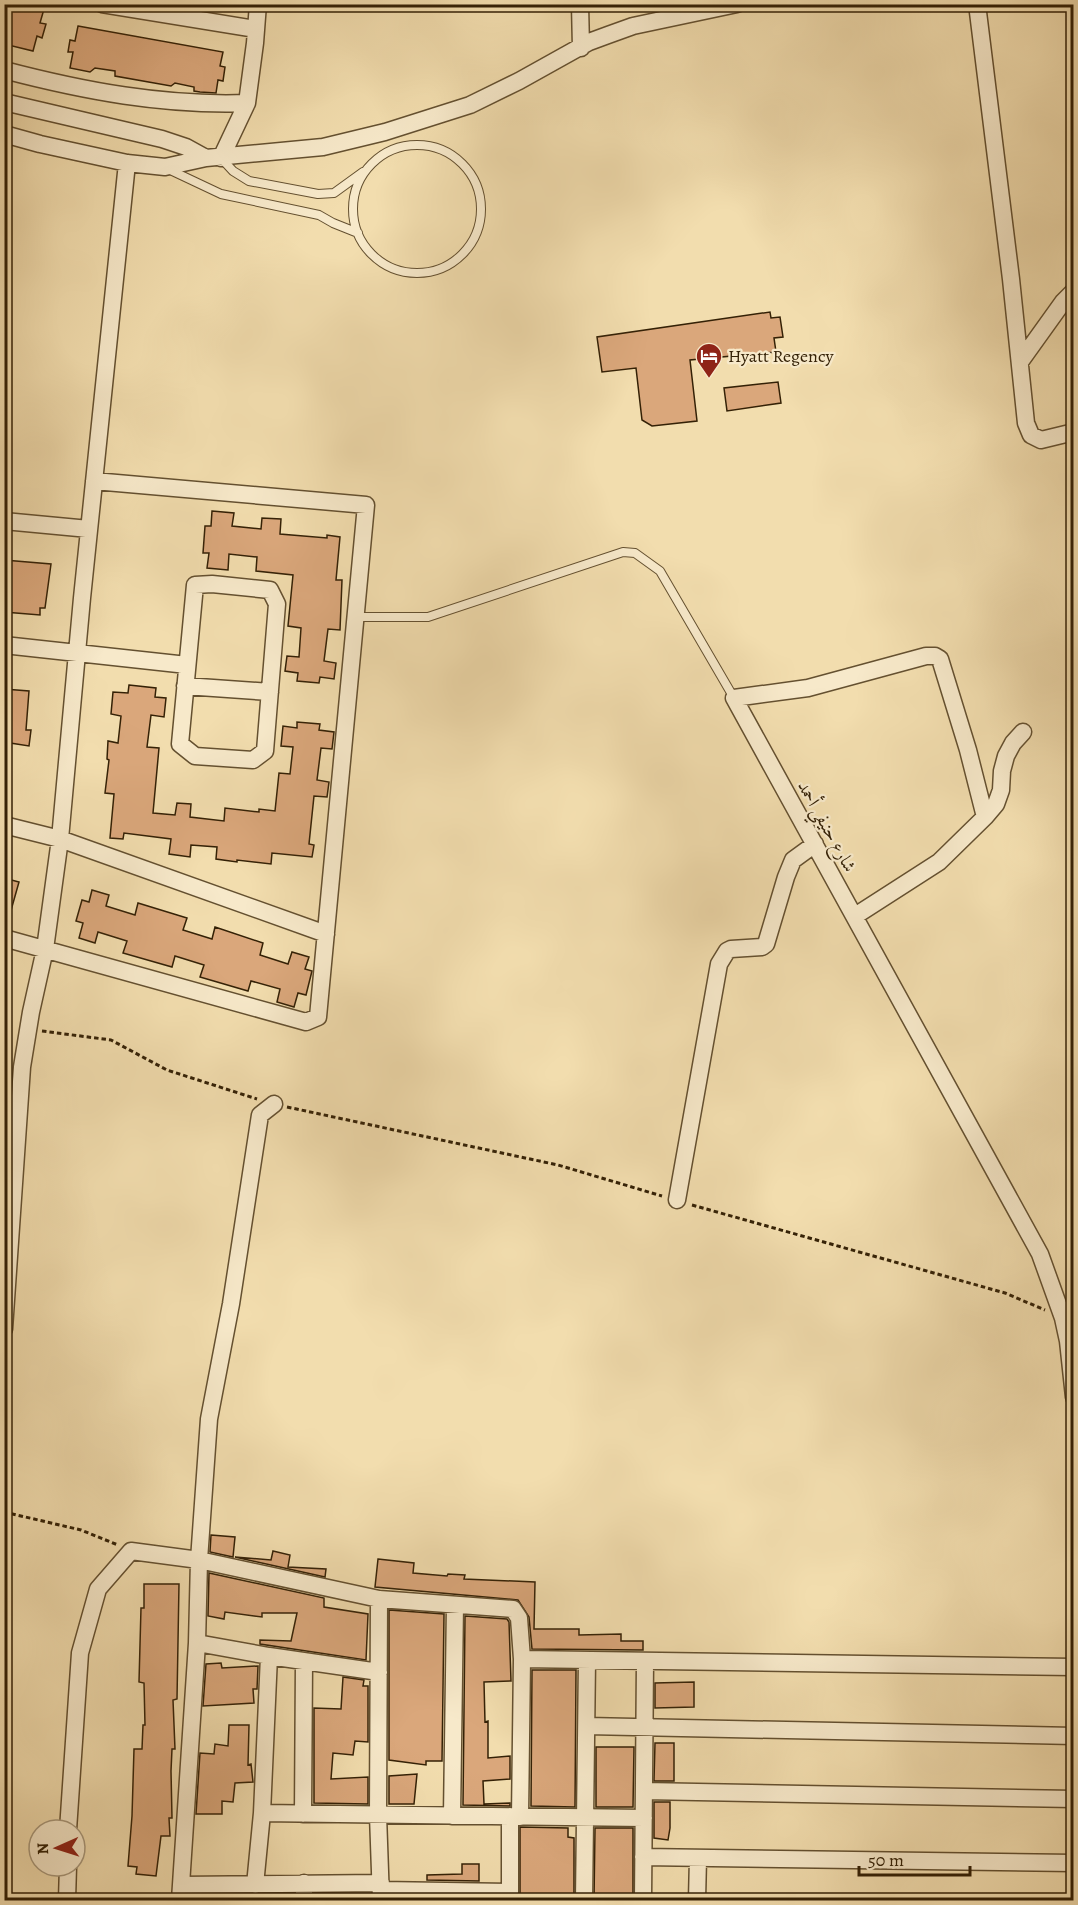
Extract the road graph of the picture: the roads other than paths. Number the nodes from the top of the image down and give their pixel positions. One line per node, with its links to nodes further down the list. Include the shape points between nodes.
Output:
1 (102, 4): 6 (street)
2 (258, 4): 6 (street)
3 (580, 4): 7 (street)
4 (737, 4): 7 (street, via 633,26)
5 (976, 4): 18 (street)
6 (256, 29): 10 (street)
7 (581, 48): 12 (street, via 470,105 385,132 323,147)
8 (4, 70): 10 (street, via 135,99 211,105)
9 (4, 102): 12 (street, via 162,139)
10 (247, 103): 12 (street)
11 (4, 134): 13 (street)
12 (213, 158): 14 (street); 15 (lane, via 249,181 318,194 334,193)
13 (127, 163): 14 (street); 20 (street)
14 (165, 167): 16 (lane, via 221,194 319,215)
15 (366, 170): 16 (lane, via 356,190 353,212); 16 (lane, via 382,154 401,146 423,144 445,150 463,163 477,183 482,205 479,228 469,248 453,263 431,272 408,273 387,266 369,252)
16 (358, 233)
17 (1074, 291): 18 (street)
18 (1020, 362): 19 (street, via 1026,423 1031,435 1041,440)
19 (1074, 432)
20 (94, 481): 22 (street); 23 (street, via 366,505)
21 (4, 521): 22 (street)
22 (89, 530): 25 (street)
23 (356, 616): 29 (lane, شارع حنيفي أحمد, via 428,617 623,552 635,553 660,571); 36 (street)
24 (4, 645): 25 (street)
25 (78, 654): 26 (street); 33 (street)
26 (187, 665): 27 (street); 28 (street, via 195,585 270,590 277,604)
27 (185, 686): 28 (street); 28 (street, via 180,744 195,756 241,760 253,760 265,751)
28 (270, 692)
29 (734, 698): 31 (street, via 808,688 935,656 940,659); 34 (street, شارع حنيفي أحمد)
30 (1023, 732): 31 (street, via 1006,756 996,804)
31 (985, 818): 35 (street, via 939,862)
32 (4, 825): 33 (street)
33 (60, 839): 36 (street); 38 (street)
34 (816, 844): 35 (street, شارع حنيفي أحمد); 43 (street, via 794,860 786,876 766,944 727,951 720,964)
35 (855, 916): 44 (street, شارع حنيفي أحمد, via 1040,1254)
36 (326, 934): 38 (street, via 318,1017 306,1022)
37 (4, 938): 38 (street)
38 (45, 949): 40 (street)
39 (4, 1066): 40 (street)
40 (22, 1067): 42 (street)
41 (274, 1104): 47 (street, via 260,1115 209,1419)
42 (10, 1170): 45 (street)
43 (677, 1200)
44 (1068, 1319): 46 (street, شارع حنيفي أحمد)
45 (4, 1329)
46 (1074, 1396)
47 (199, 1560): 48 (street); 50 (street); 69 (street, via 131,1551 98,1589 80,1653)
48 (379, 1599): 49 (street); 57 (street)
49 (455, 1605): 52 (street, via 513,1609 519,1618); 66 (street)
50 (197, 1643): 51 (street); 78 (street)
51 (269, 1656): 55 (street); 63 (street)
52 (522, 1659): 53 (street); 67 (street)
53 (587, 1660): 54 (street); 58 (street)
54 (645, 1660): 56 (street); 59 (street)
55 (304, 1661): 57 (street); 64 (street)
56 (1074, 1667)
57 (379, 1672): 65 (street)
58 (587, 1726): 59 (street); 68 (street)
59 (645, 1727): 60 (street); 61 (street)
60 (1074, 1736)
61 (644, 1791): 62 (street); 70 (street)
62 (1074, 1799)
63 (262, 1813): 64 (street); 76 (street)
64 (303, 1814): 65 (street)
65 (378, 1815): 66 (street); 77 (street)
66 (452, 1816): 67 (street)
67 (515, 1817): 68 (street); 79 (street)
68 (585, 1817): 70 (street); 82 (street)
69 (69, 1818)
70 (644, 1818): 71 (street)
71 (643, 1857): 72 (street); 83 (street)
72 (698, 1858): 73 (street); 84 (street)
73 (1074, 1863)
74 (68, 1878): 80 (street)
75 (304, 1883): 76 (street); 77 (street); 81 (street)
76 (255, 1885): 78 (street)
77 (381, 1891): 79 (street)
78 (181, 1893)
79 (510, 1896)
80 (67, 1900)
81 (304, 1900)
82 (584, 1900)
83 (643, 1900)
84 (697, 1900)

